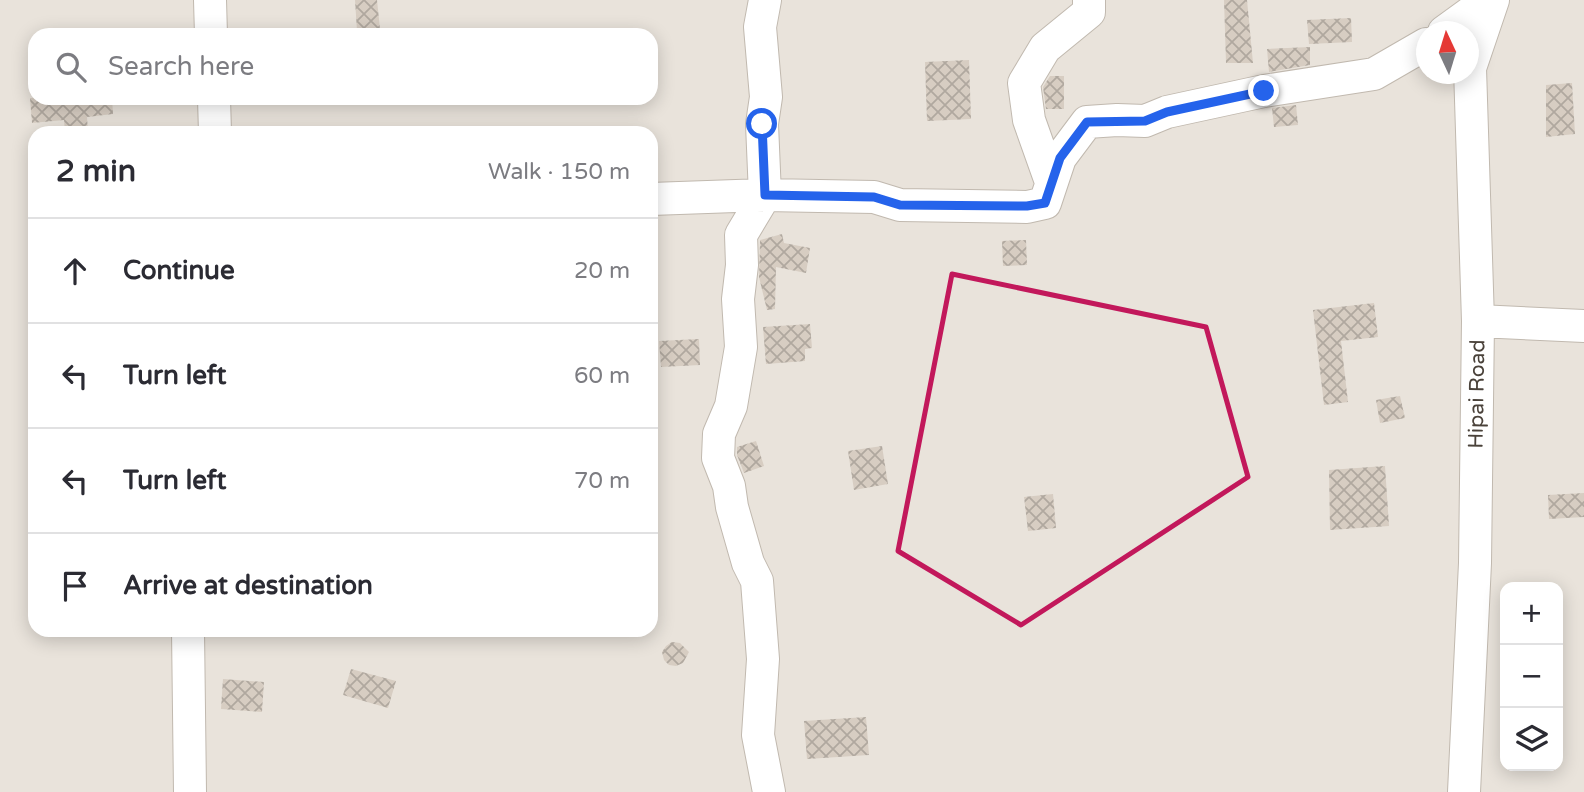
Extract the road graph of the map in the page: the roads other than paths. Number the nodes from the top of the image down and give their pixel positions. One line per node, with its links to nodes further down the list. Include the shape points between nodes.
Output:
1 (210, 0): 6 (street)
2 (765, 0): 11 (street, via 760,27 766,97 762,124)
3 (1089, 0): 10 (street, via 1089,12 1045,48 1024,83 1029,120)
4 (1491, 0): 5 (street); 13 (street, Hipai Road, via 1470,68)
5 (1460, 21)
6 (211, 28)
7 (1416, 50): 10 (street, via 1374,74 1264,91 1145,121 1087,122 1060,158)
8 (214, 105): 9 (street)
9 (215, 126)
10 (1051, 182): 11 (street, via 1045,203 1027,206 900,205 874,197)
11 (765, 195): 12 (street); 17 (street, via 741,235 741,347 731,405 719,434 718,458 757,582 763,659 758,735)
12 (658, 198)
13 (1478, 321): 14 (street); 18 (street, Hipai Road, via 1475,563)
14 (1584, 326)
15 (188, 637): 16 (street)
16 (190, 792)
17 (769, 792)
18 (1464, 792)

